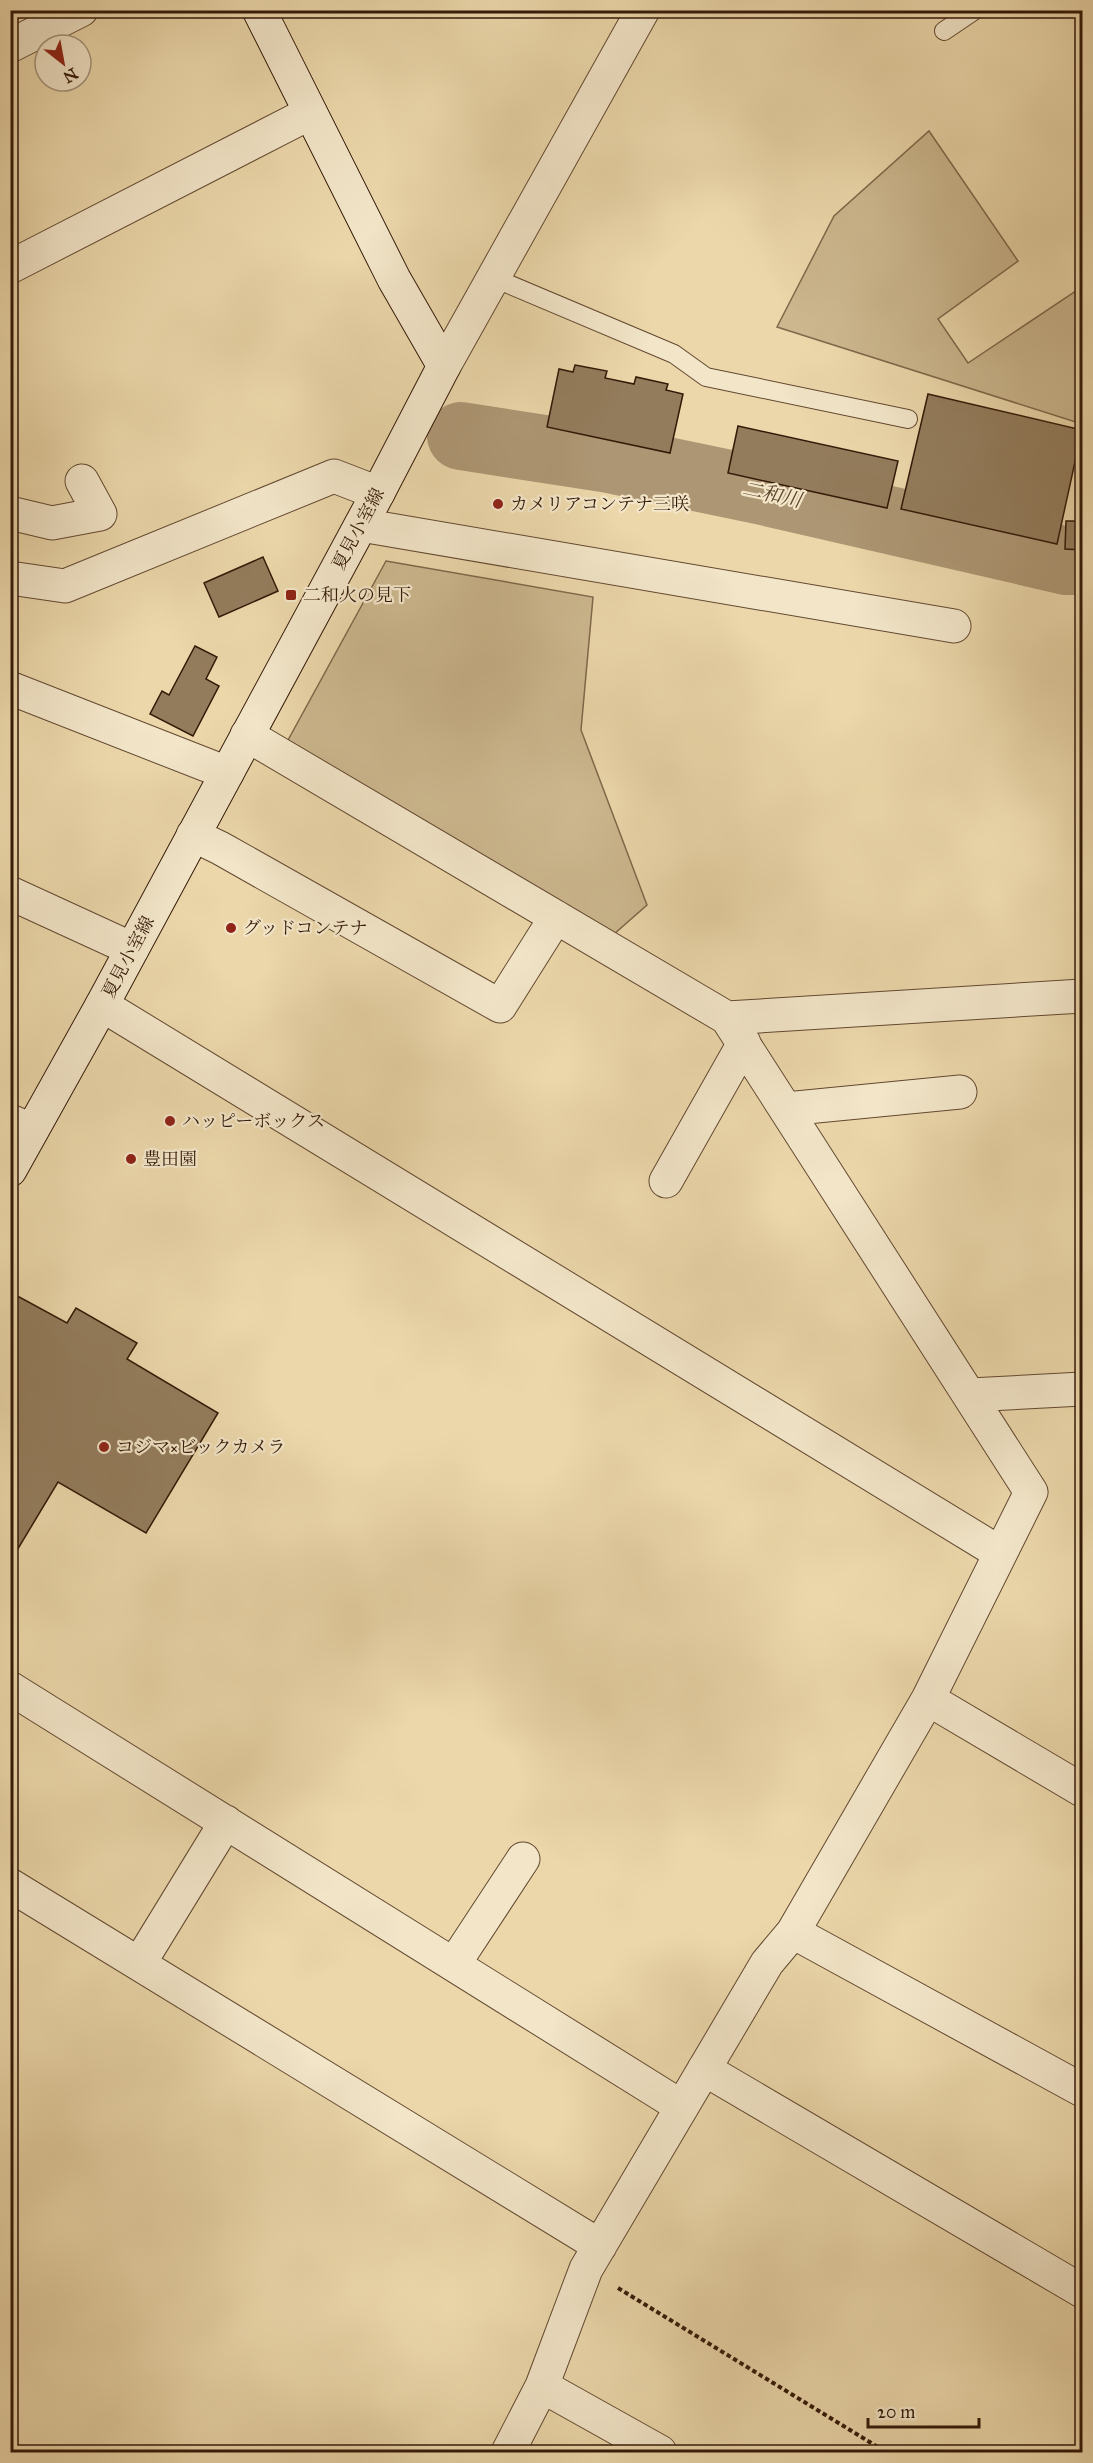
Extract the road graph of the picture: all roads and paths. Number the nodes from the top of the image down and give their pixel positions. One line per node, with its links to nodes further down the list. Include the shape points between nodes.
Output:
1 (81, 10): 6 (street)
2 (259, 10): 7 (street)
3 (975, 10): 5 (lane)
4 (641, 12): 9 (street, 夏見小室線)
5 (944, 30)
6 (10, 46)
7 (310, 113): 8 (street); 10 (street, via 394,279)
8 (10, 267)
9 (494, 278): 10 (street, 夏見小室線); 11 (lane, via 674,354 706,377)
10 (444, 366): 13 (street, 夏見小室線)
11 (908, 418)
12 (82, 481): 14 (street, via 100,514 52,523)
13 (378, 493): 15 (street, 夏見小室線); 16 (street, via 334,476 65,586)
14 (10, 513)
15 (361, 525): 17 (street); 19 (street, 夏見小室線)
16 (10, 578)
17 (954, 626)
18 (10, 688): 20 (street)
19 (247, 735): 20 (street, 夏見小室線); 23 (street)
20 (226, 773): 21 (street, 夏見小室線)
21 (193, 835): 23 (street, via 500,1006); 24 (street, 夏見小室線)
22 (10, 893): 24 (street)
23 (556, 917): 27 (street)
24 (132, 949): 26 (street, 夏見小室線)
25 (1083, 996): 27 (street)
26 (102, 1005): 30 (street, 夏見小室線); 35 (street)
27 (736, 1030): 29 (street); 32 (street)
28 (960, 1092): 29 (street)
29 (786, 1109): 34 (street)
30 (21, 1125): 31 (street, 夏見小室線)
31 (10, 1170)
32 (666, 1181)
33 (1083, 1389): 34 (street)
34 (970, 1395): 35 (street, via 1031,1492)
35 (1000, 1553): 37 (street)
36 (10, 1688): 39 (street)
37 (928, 1699): 38 (street); 42 (street)
38 (1083, 1790)
39 (226, 1822): 43 (street); 44 (street)
40 (522, 1859): 44 (street)
41 (10, 1885): 43 (street)
42 (793, 1932): 45 (street, via 767,1963); 46 (street)
43 (139, 1964): 48 (street)
44 (454, 1964): 47 (street)
45 (704, 2069): 47 (street); 49 (street)
46 (1083, 2091)
47 (682, 2107): 48 (street)
48 (593, 2258): 50 (street); 53 (path)
49 (1083, 2291)
50 (543, 2386): 51 (street); 52 (street)
51 (508, 2452)
52 (660, 2452)
53 (885, 2452)

